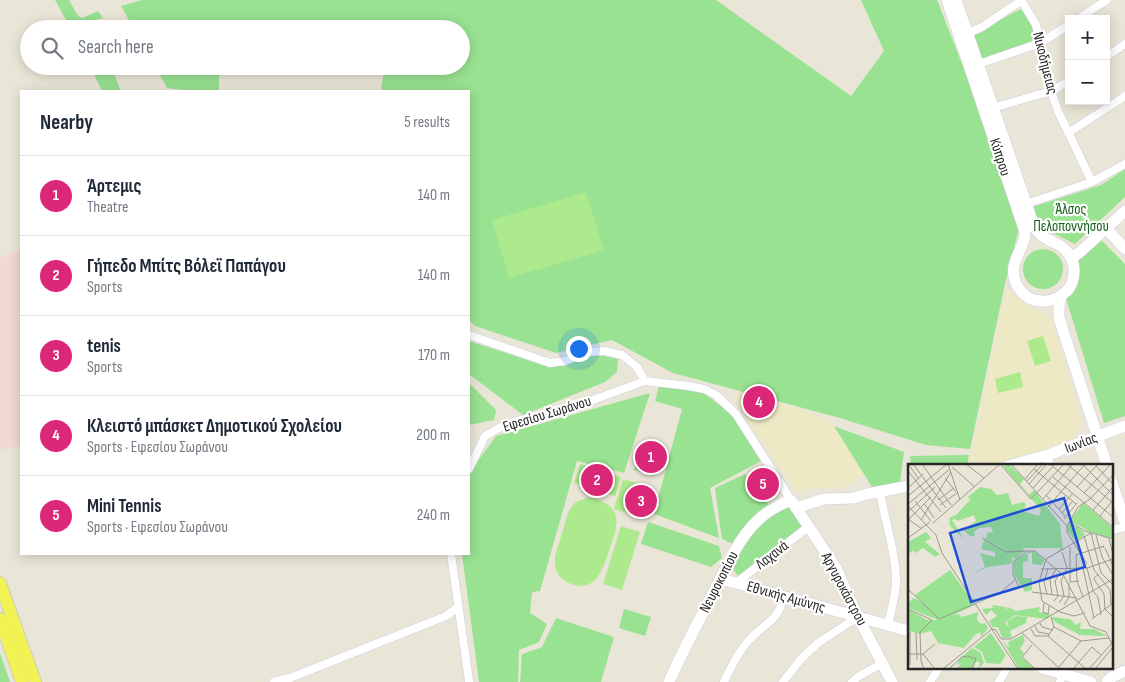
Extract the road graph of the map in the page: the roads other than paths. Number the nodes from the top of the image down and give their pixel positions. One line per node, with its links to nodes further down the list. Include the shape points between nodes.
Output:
1 (947, 0): 7 (street, Κύπρου)
2 (956, 0): 7 (street, Κύπρου)
3 (1022, 0): 7 (street); 8 (street, Νικοδήμειας, via 1036,25)
4 (1107, 0): 5 (street)
5 (1084, 15)
6 (1065, 27): 8 (street)
7 (964, 35): 11 (street, Κύπρου); 15 (street, Κύπρου)
8 (1040, 43): 11 (street); 13 (street, Νικοδήμειας)
9 (1125, 44): 10 (street)
10 (1110, 53)
11 (979, 64): 15 (street, Κύπρου)
12 (1065, 83): 13 (street)
13 (1051, 91): 15 (street); 16 (street, Νικοδήμειας)
14 (1125, 96): 16 (street)
15 (989, 109): 19 (street, Κύπρου); 25 (street, Κύπρου, via 1025,232 1023,246 1014,264 1015,281 1026,295)
16 (1068, 133): 18 (street, Νικοδήμειας)
17 (1125, 164): 18 (street)
18 (1092, 182): 19 (street)
19 (1026, 204): 23 (street, Κύπρου, via 1040,236 1060,246)
20 (1125, 211): 21 (street)
21 (1106, 228): 22 (street); 23 (street)
22 (1125, 249)
23 (1071, 258): 24 (street, Κύπρου, via 1073,280)
24 (1062, 295): 25 (street); 26 (street, Κύπρου)
25 (1042, 301): 26 (street, Κύπρου)
26 (1059, 318): 29 (street, Κύπρου)
27 (470, 335): 28 (street, via 550,363 587,352 622,355 637,367)
28 (645, 381): 36 (street, Εφεσίου Σωράνου, via 506,424 485,436); 40 (street, Εφεσίου Σωράνου, via 695,387 716,395 736,414)
29 (1090, 415): 31 (street, Κύπρου); 32 (street)
30 (1125, 426): 31 (street, Ιωνίας)
31 (1097, 436): 32 (street, Ιωνίας); 35 (street, Κύπρου)
32 (1081, 443): 33 (street, Ιωνίας)
33 (1047, 460): 34 (street, Ιωνίας)
34 (1021, 464)
35 (1106, 464)
36 (470, 467)
37 (1112, 483): 41 (street)
38 (908, 486): 39 (street)
39 (880, 492): 40 (street); 53 (street, via 892,541 895,574)
40 (794, 504): 42 (street, Αργυροκάστρου); 46 (street, Νευροκοπίου, via 772,509 756,522 740,541)
41 (1125, 522)
42 (808, 527): 48 (street, Λαχανά); 51 (street, Αργυροκάστρου, via 836,568)
43 (1125, 527): 44 (street)
44 (1112, 530)
45 (451, 555): 50 (street)
46 (720, 579): 48 (street, Εθνικής Αμύνης); 66 (street, Νευροκοπίου)
47 (0, 582): 64 (main road)
48 (736, 583): 49 (street, Εθνικής Αμύνης)
49 (784, 596): 51 (street, Εθνικής Αμύνης); 67 (street, via 777,615 750,638)
50 (458, 608): 62 (street); 65 (street, via 446,616)
51 (858, 617): 53 (street, Εθνικής Αμύνης); 55 (street, Αργυροκάστρου); 68 (street, via 818,643)
52 (0, 619): 63 (main road)
53 (888, 625): 54 (street, Εθνικής Αμύνης)
54 (908, 631)
55 (883, 664): 69 (street); 70 (street, Αργυροκάστρου)
56 (938, 670): 71 (street)
57 (1006, 670): 72 (street)
58 (1048, 670): 60 (street)
59 (1125, 671): 74 (street, via 1112,676)
60 (1063, 675): 73 (street)
61 (1125, 676): 75 (street)
62 (469, 681)
63 (22, 682)
64 (35, 682)
65 (274, 682)
66 (669, 682)
67 (724, 682)
68 (783, 682)
69 (852, 682)
70 (892, 682)
71 (930, 682)
72 (999, 682)
73 (1092, 682)
74 (1107, 682)
75 (1124, 682)

